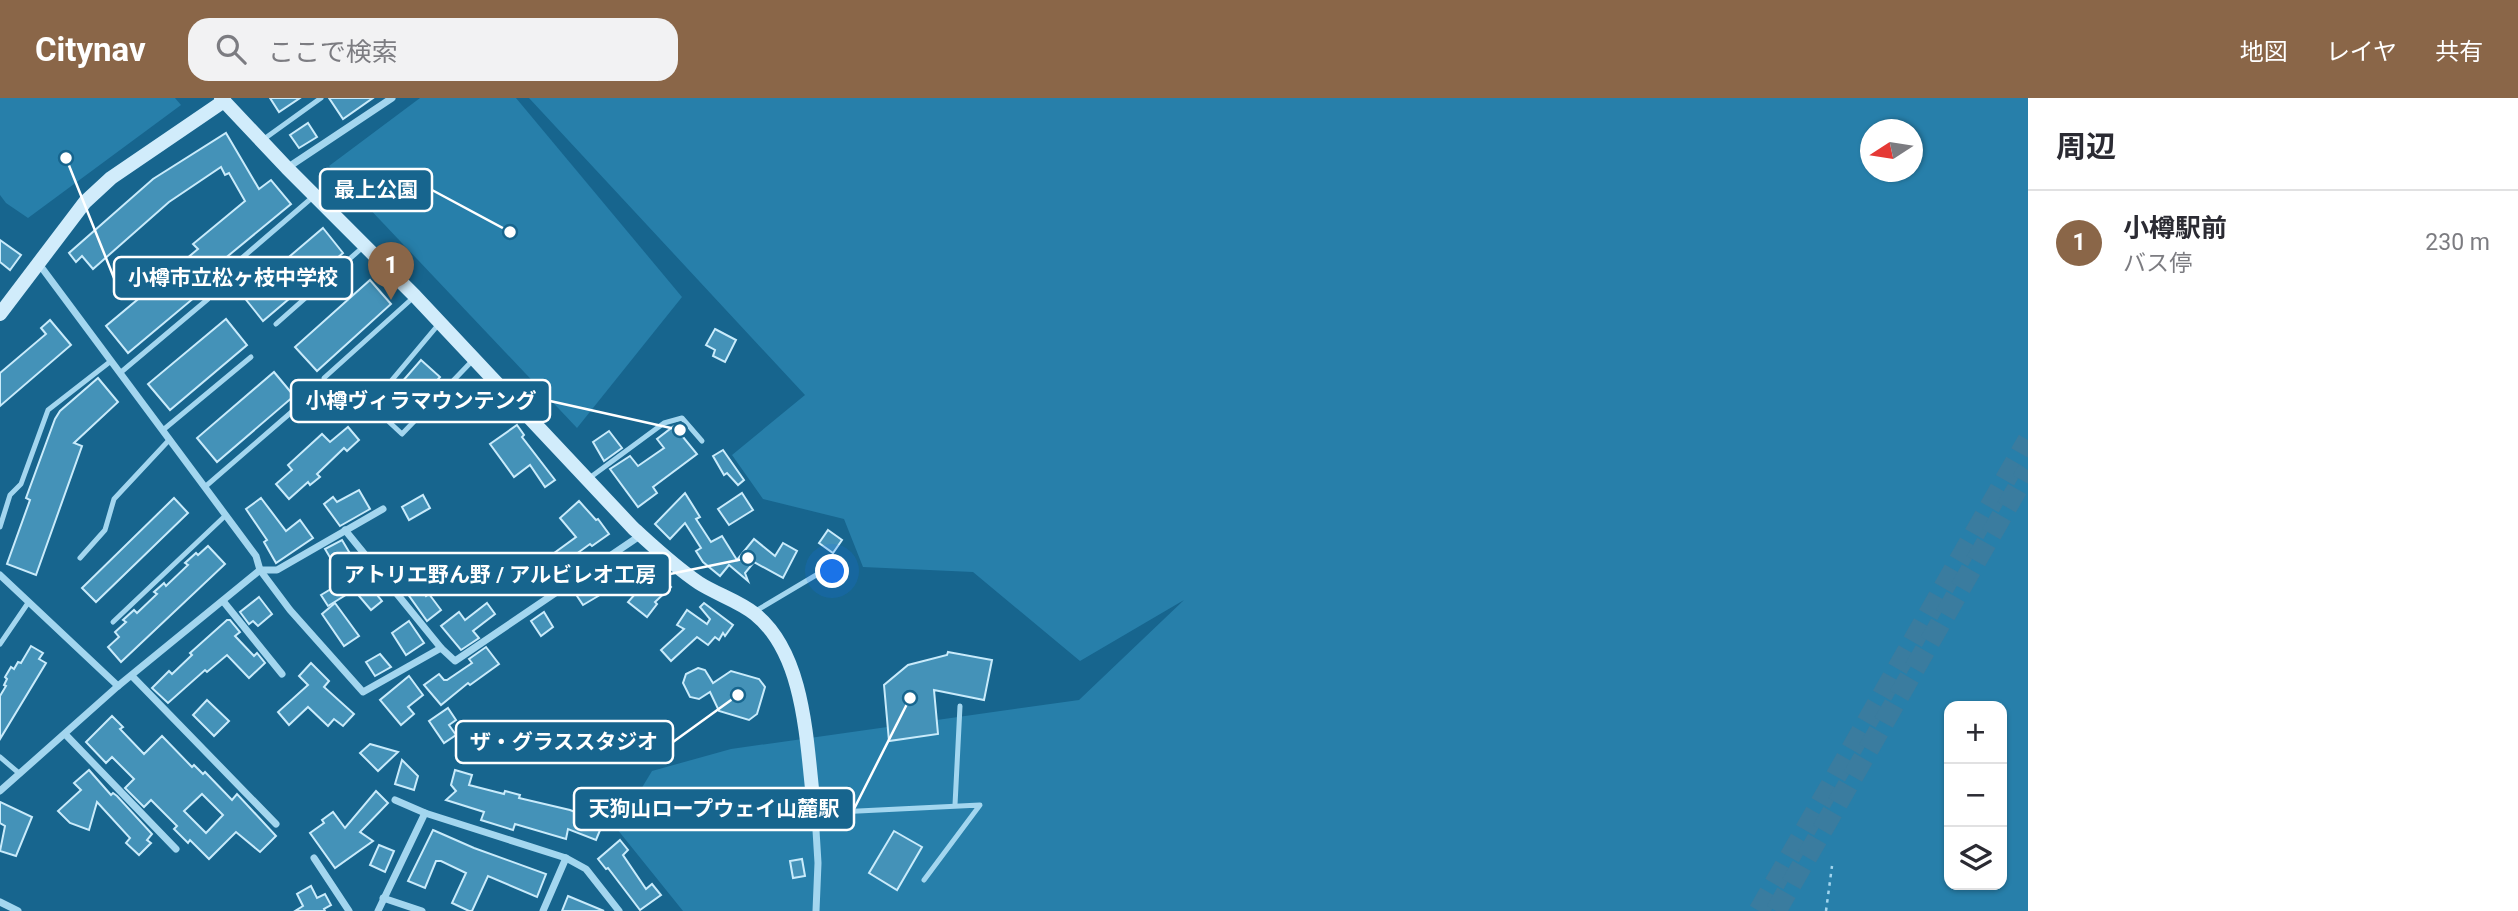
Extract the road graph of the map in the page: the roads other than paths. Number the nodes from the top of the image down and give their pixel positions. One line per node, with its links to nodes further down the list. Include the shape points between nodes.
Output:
1 (321, 98): 4 (lane)
2 (392, 98): 5 (street)
3 (223, 99): 4 (street); 8 (street, via 102,186)
4 (261, 141): 5 (street)
5 (287, 168): 6 (street)
6 (315, 195): 7 (street); 9 (lane)
7 (365, 246): 10 (street); 14 (lane)
8 (39, 264): 12 (street); 17 (street)
9 (228, 270)
10 (415, 296): 13 (street); 19 (lane)
11 (208, 299): 18 (lane)
12 (0, 314)
13 (440, 322): 16 (street); 16 (lane, via 371,405 402,434)
14 (276, 324)
15 (251, 357): 21 (lane)
16 (474, 359): 24 (street)
17 (111, 360): 18 (street); 28 (lane, via 48,410)
18 (120, 373): 21 (street)
19 (324, 378)
20 (295, 409): 25 (lane)
21 (163, 430): 22 (street)
22 (170, 439): 25 (street); 31 (lane, via 114,499 105,530)
23 (702, 441): 24 (lane, via 681,418 664,423)
24 (588, 479): 30 (street)
25 (206, 486): 27 (street)
26 (383, 509): 29 (street)
27 (226, 515): 33 (street, via 256,556); 38 (lane)
28 (0, 527)
29 (345, 530): 33 (street, via 277,569); 40 (street)
30 (641, 535): 37 (street, via 699,583); 40 (street, via 456,661)
31 (80, 558)
32 (833, 565): 37 (lane)
33 (260, 570): 35 (street); 40 (street, via 363,692)
34 (0, 575): 36 (street)
35 (223, 601): 41 (street); 42 (street)
36 (28, 603): 39 (lane); 43 (street)
37 (753, 612): 52 (street, via 781,644 793,668)
38 (113, 622)
39 (0, 644)
40 (441, 648)
41 (282, 674)
42 (132, 676): 43 (street); 53 (street)
43 (118, 686): 45 (street)
44 (960, 706): 50 (lane)
45 (65, 734): 47 (street); 54 (street)
46 (0, 757): 47 (lane)
47 (20, 774): 48 (street)
48 (0, 791)
49 (395, 800): 51 (street)
50 (955, 805): 52 (lane); 57 (lane, via 980,805)
51 (425, 813): 56 (street); 58 (street)
52 (815, 814): 66 (street)
53 (276, 824)
54 (176, 849)
55 (314, 858): 61 (street)
56 (566, 858): 64 (street); 65 (street, via 586,869)
57 (924, 880)
58 (383, 898): 62 (street); 63 (street)
59 (0, 902): 60 (street)
60 (15, 910)
61 (349, 911)
62 (377, 911)
63 (422, 911)
64 (543, 911)
65 (620, 911)
66 (816, 911)

